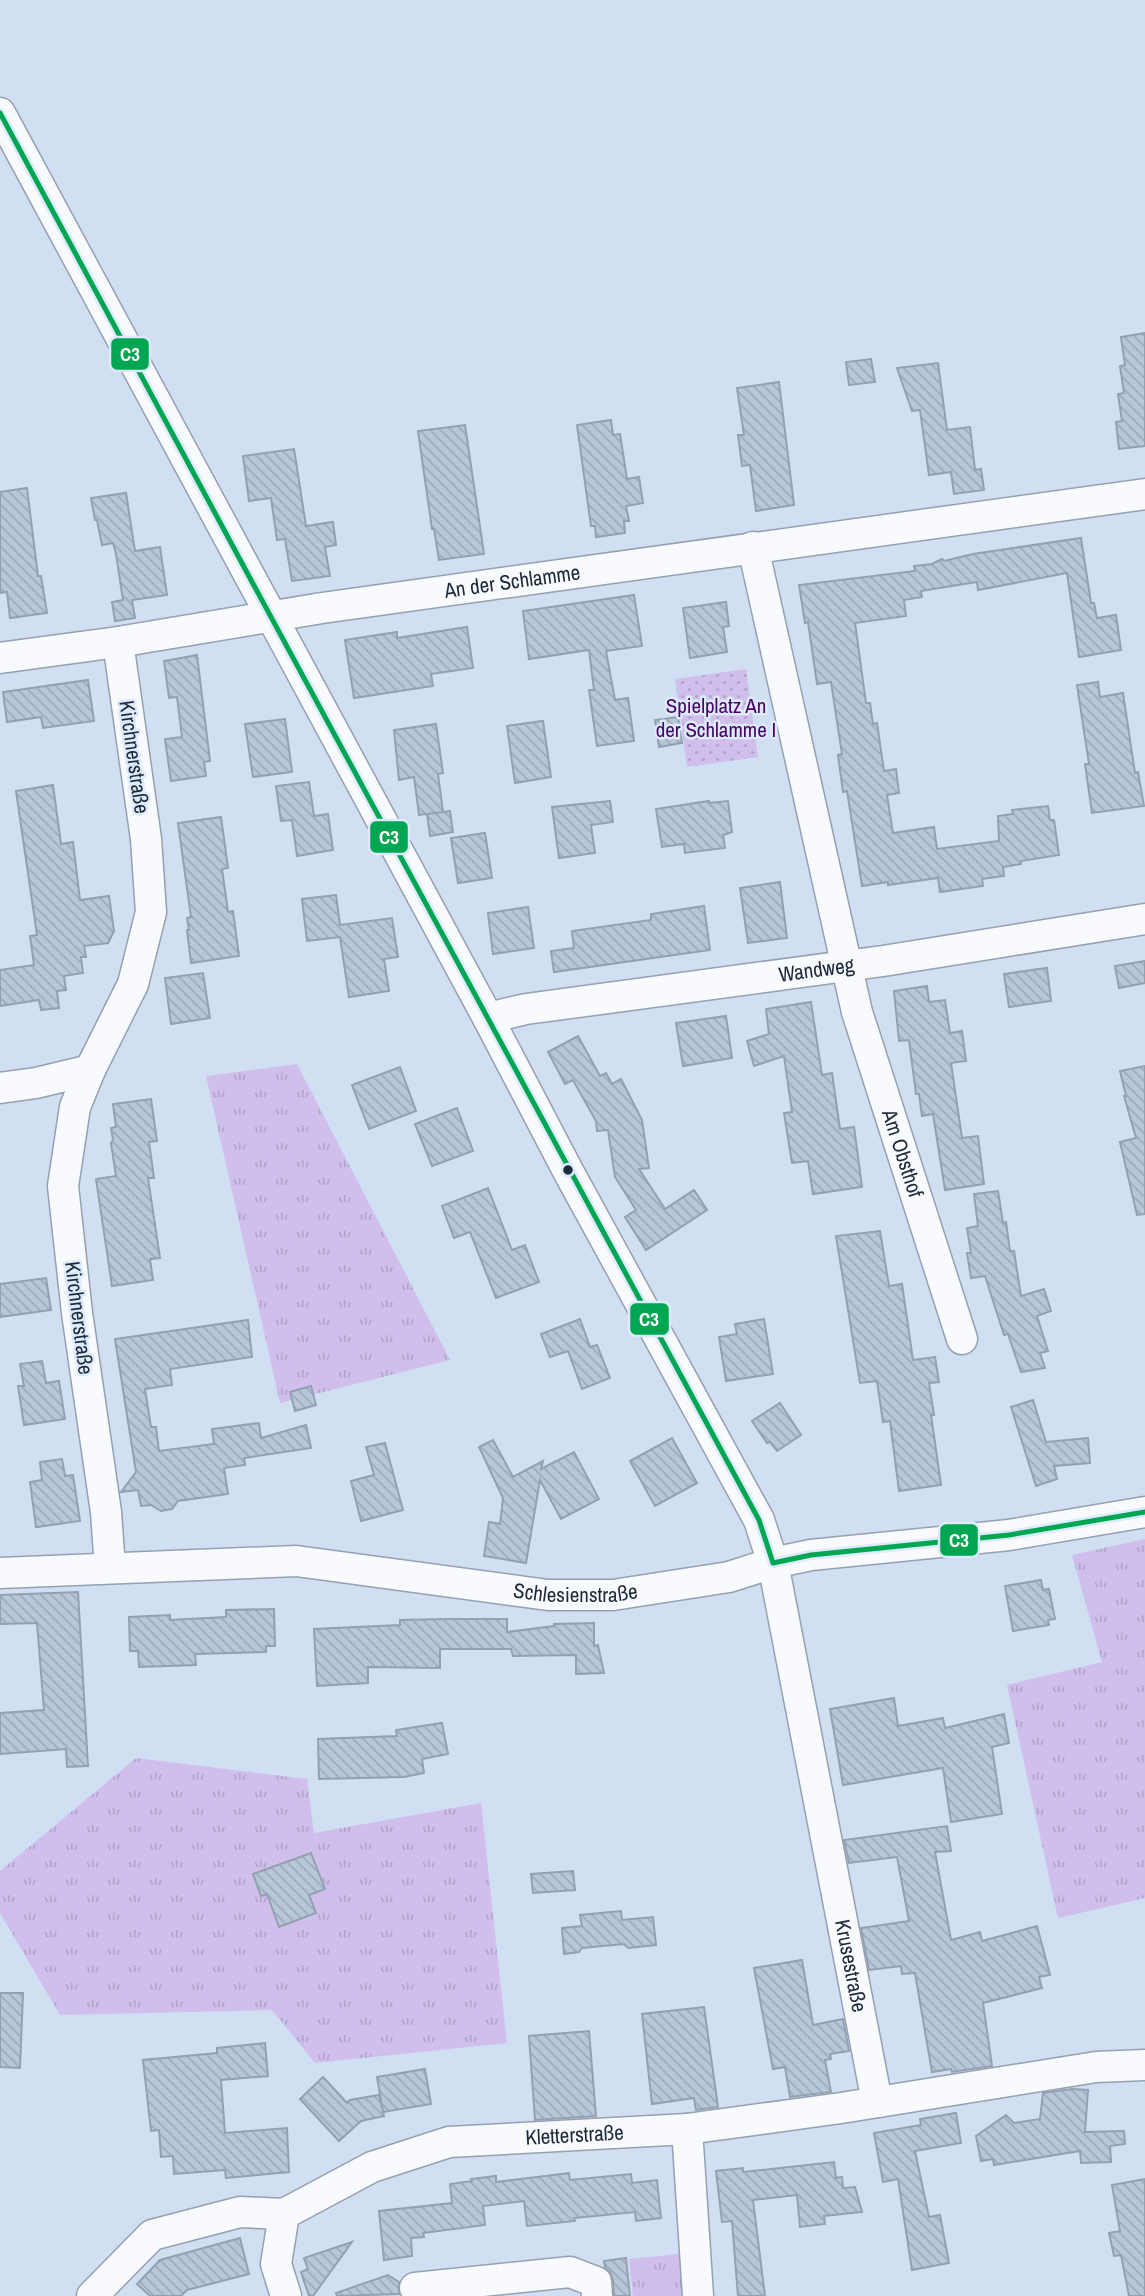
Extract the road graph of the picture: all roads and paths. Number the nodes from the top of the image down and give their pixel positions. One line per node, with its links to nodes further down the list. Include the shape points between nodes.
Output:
1 (0, 113): 4 (street, Krusestraße)
2 (1145, 494): 3 (street, An der Schlamme)
3 (753, 547): 4 (street, An der Schlamme); 8 (street)
4 (272, 617): 5 (street); 9 (street, Krusestraße)
5 (118, 642): 6 (street); 10 (street, Kirchnerstraße, via 146,839 151,912 133,984)
6 (0, 658)
7 (1145, 919): 8 (street, Wandweg)
8 (846, 966): 9 (street, Wandweg); 12 (street, Am Obsthof)
9 (488, 1018): 14 (street, Krusestraße, via 759,1520)
10 (90, 1070): 11 (street); 15 (street, Kirchnerstraße, via 75,1107 63,1186)
11 (0, 1088)
12 (962, 1339)
13 (1145, 1512): 14 (street, Schlesienstraße, via 1009,1535)
14 (773, 1563): 15 (street, Schlesienstraße, via 729,1577 613,1595 548,1595 296,1561); 18 (street, Krusestraße)
15 (110, 1568): 16 (street, Schlesienstraße)
16 (0, 1573)
17 (1145, 2065): 18 (street, via 1096,2067)
18 (877, 2102): 19 (street, Kletterstraße)
19 (687, 2129): 20 (street, Kletterstraße, via 449,2142 372,2167); 25 (street)
20 (284, 2214): 22 (street, via 240,2212 152,2235); 23 (street, via 276,2264)
21 (415, 2288): 24 (street, via 570,2272 596,2282)
22 (92, 2296)
23 (286, 2296)
24 (597, 2296)
25 (698, 2296)

